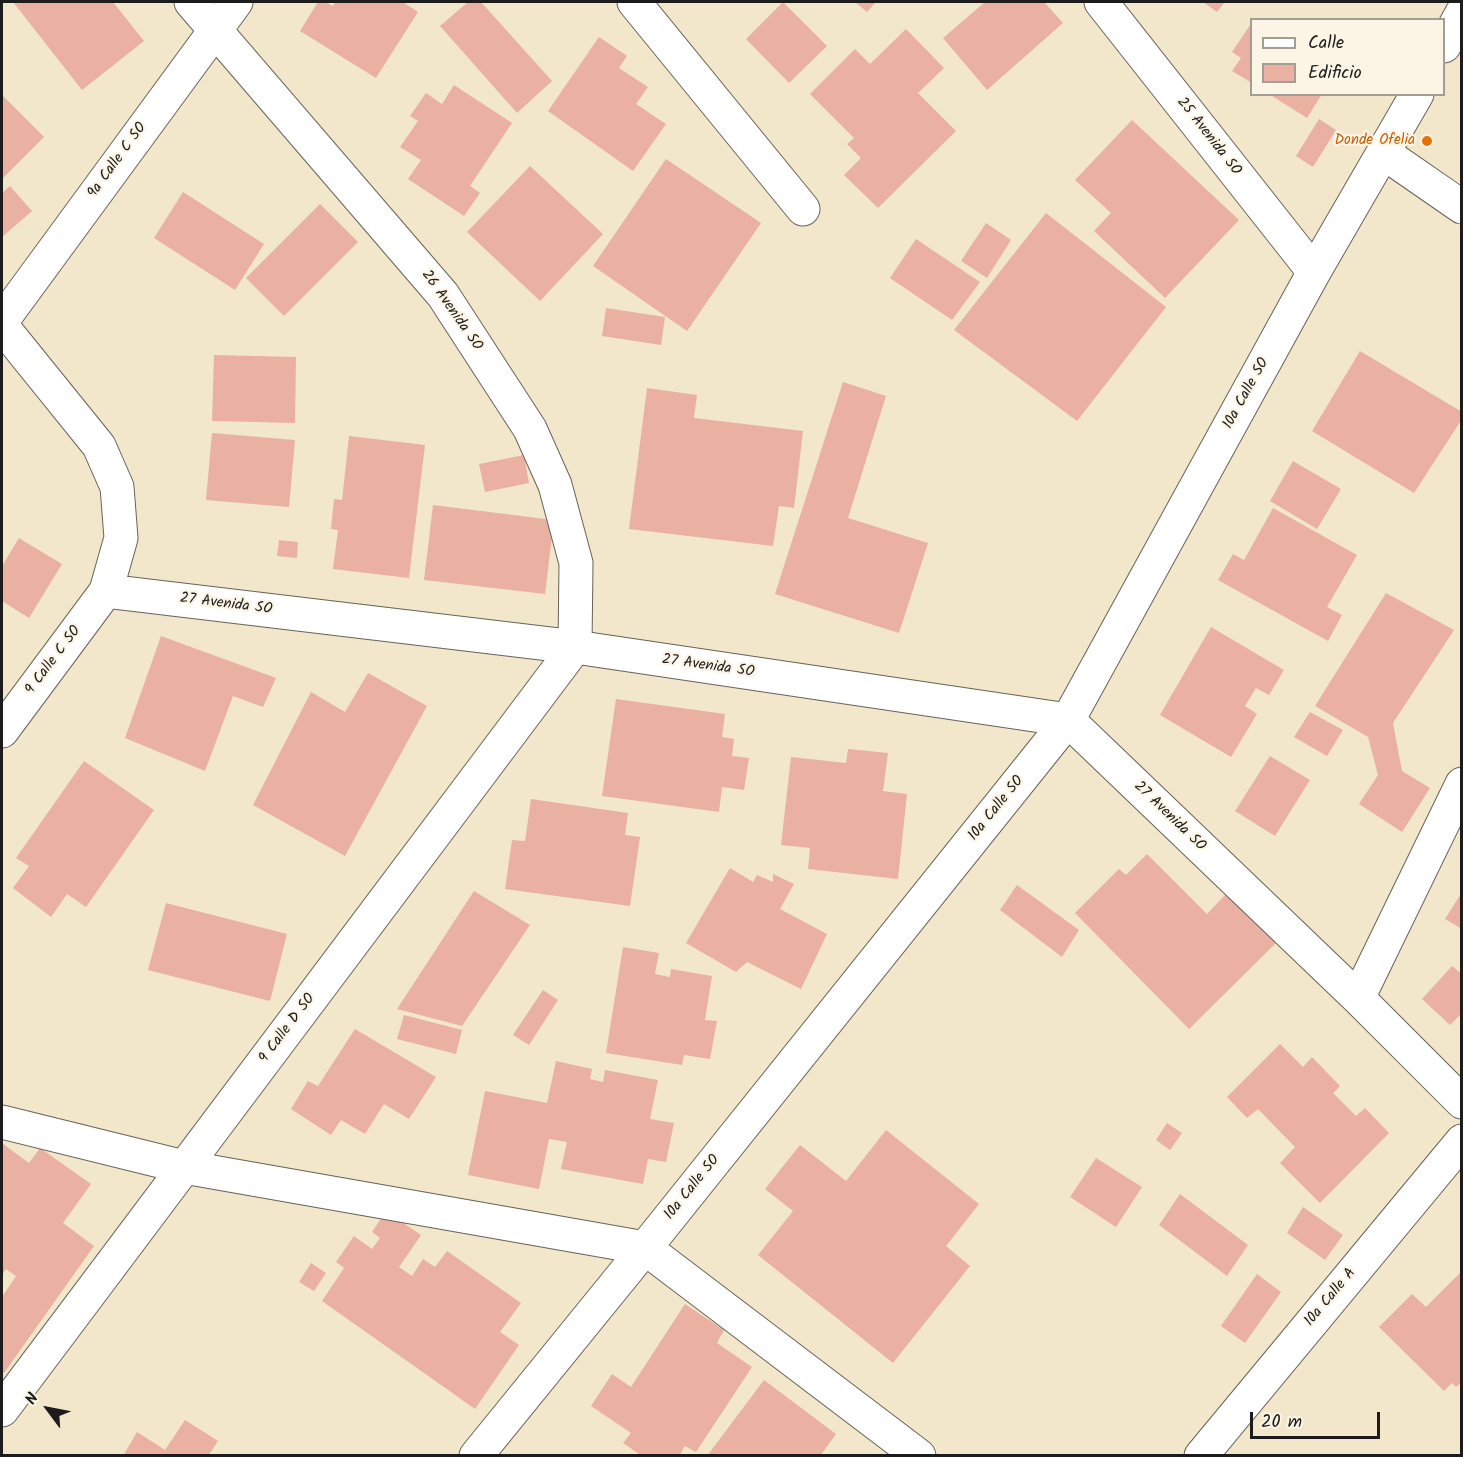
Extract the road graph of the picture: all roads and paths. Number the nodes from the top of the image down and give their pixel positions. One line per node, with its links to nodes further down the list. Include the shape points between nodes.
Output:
1 (191, 2): 6 (street, 26 Avenida SO)
2 (236, 2): 6 (street, 9a Calle C SO)
3 (634, 2): 11 (street)
4 (1101, 2): 12 (street, 25 Avenida SO)
5 (1461, 13): 7 (street)
6 (216, 28): 13 (street, 9a Calle C SO); 16 (street, 26 Avenida SO, via 443,295 530,429 555,485 576,563)
7 (1445, 42)
8 (1416, 96): 9 (street, 10a Calle SO)
9 (1384, 153): 10 (street); 12 (street, 10a Calle SO)
10 (1461, 207)
11 (803, 209)
12 (1314, 272): 17 (street, 10a Calle SO)
13 (2, 321)
14 (2, 326): 15 (street, via 99,446 117,487 121,538)
15 (106, 591): 16 (street, 27 Avenida SO); 18 (street, 9 Calle C SO)
16 (574, 647): 17 (street, 27 Avenida SO); 24 (street, 9 Calle D SO)
17 (1068, 720): 20 (street, 27 Avenida SO); 25 (street, 10a Calle SO)
18 (2, 731)
19 (1461, 784): 20 (street)
20 (1358, 998): 21 (street, 27 Avenida SO)
21 (1461, 1102)
22 (2, 1122): 24 (street)
23 (1461, 1141): 29 (street, 10a Calle A)
24 (184, 1167): 25 (street); 26 (street, 9 Calle D SO)
25 (645, 1248): 27 (street, 10a Calle SO); 28 (street)
26 (2, 1410)
27 (476, 1455)
28 (919, 1455)
29 (1200, 1455)

